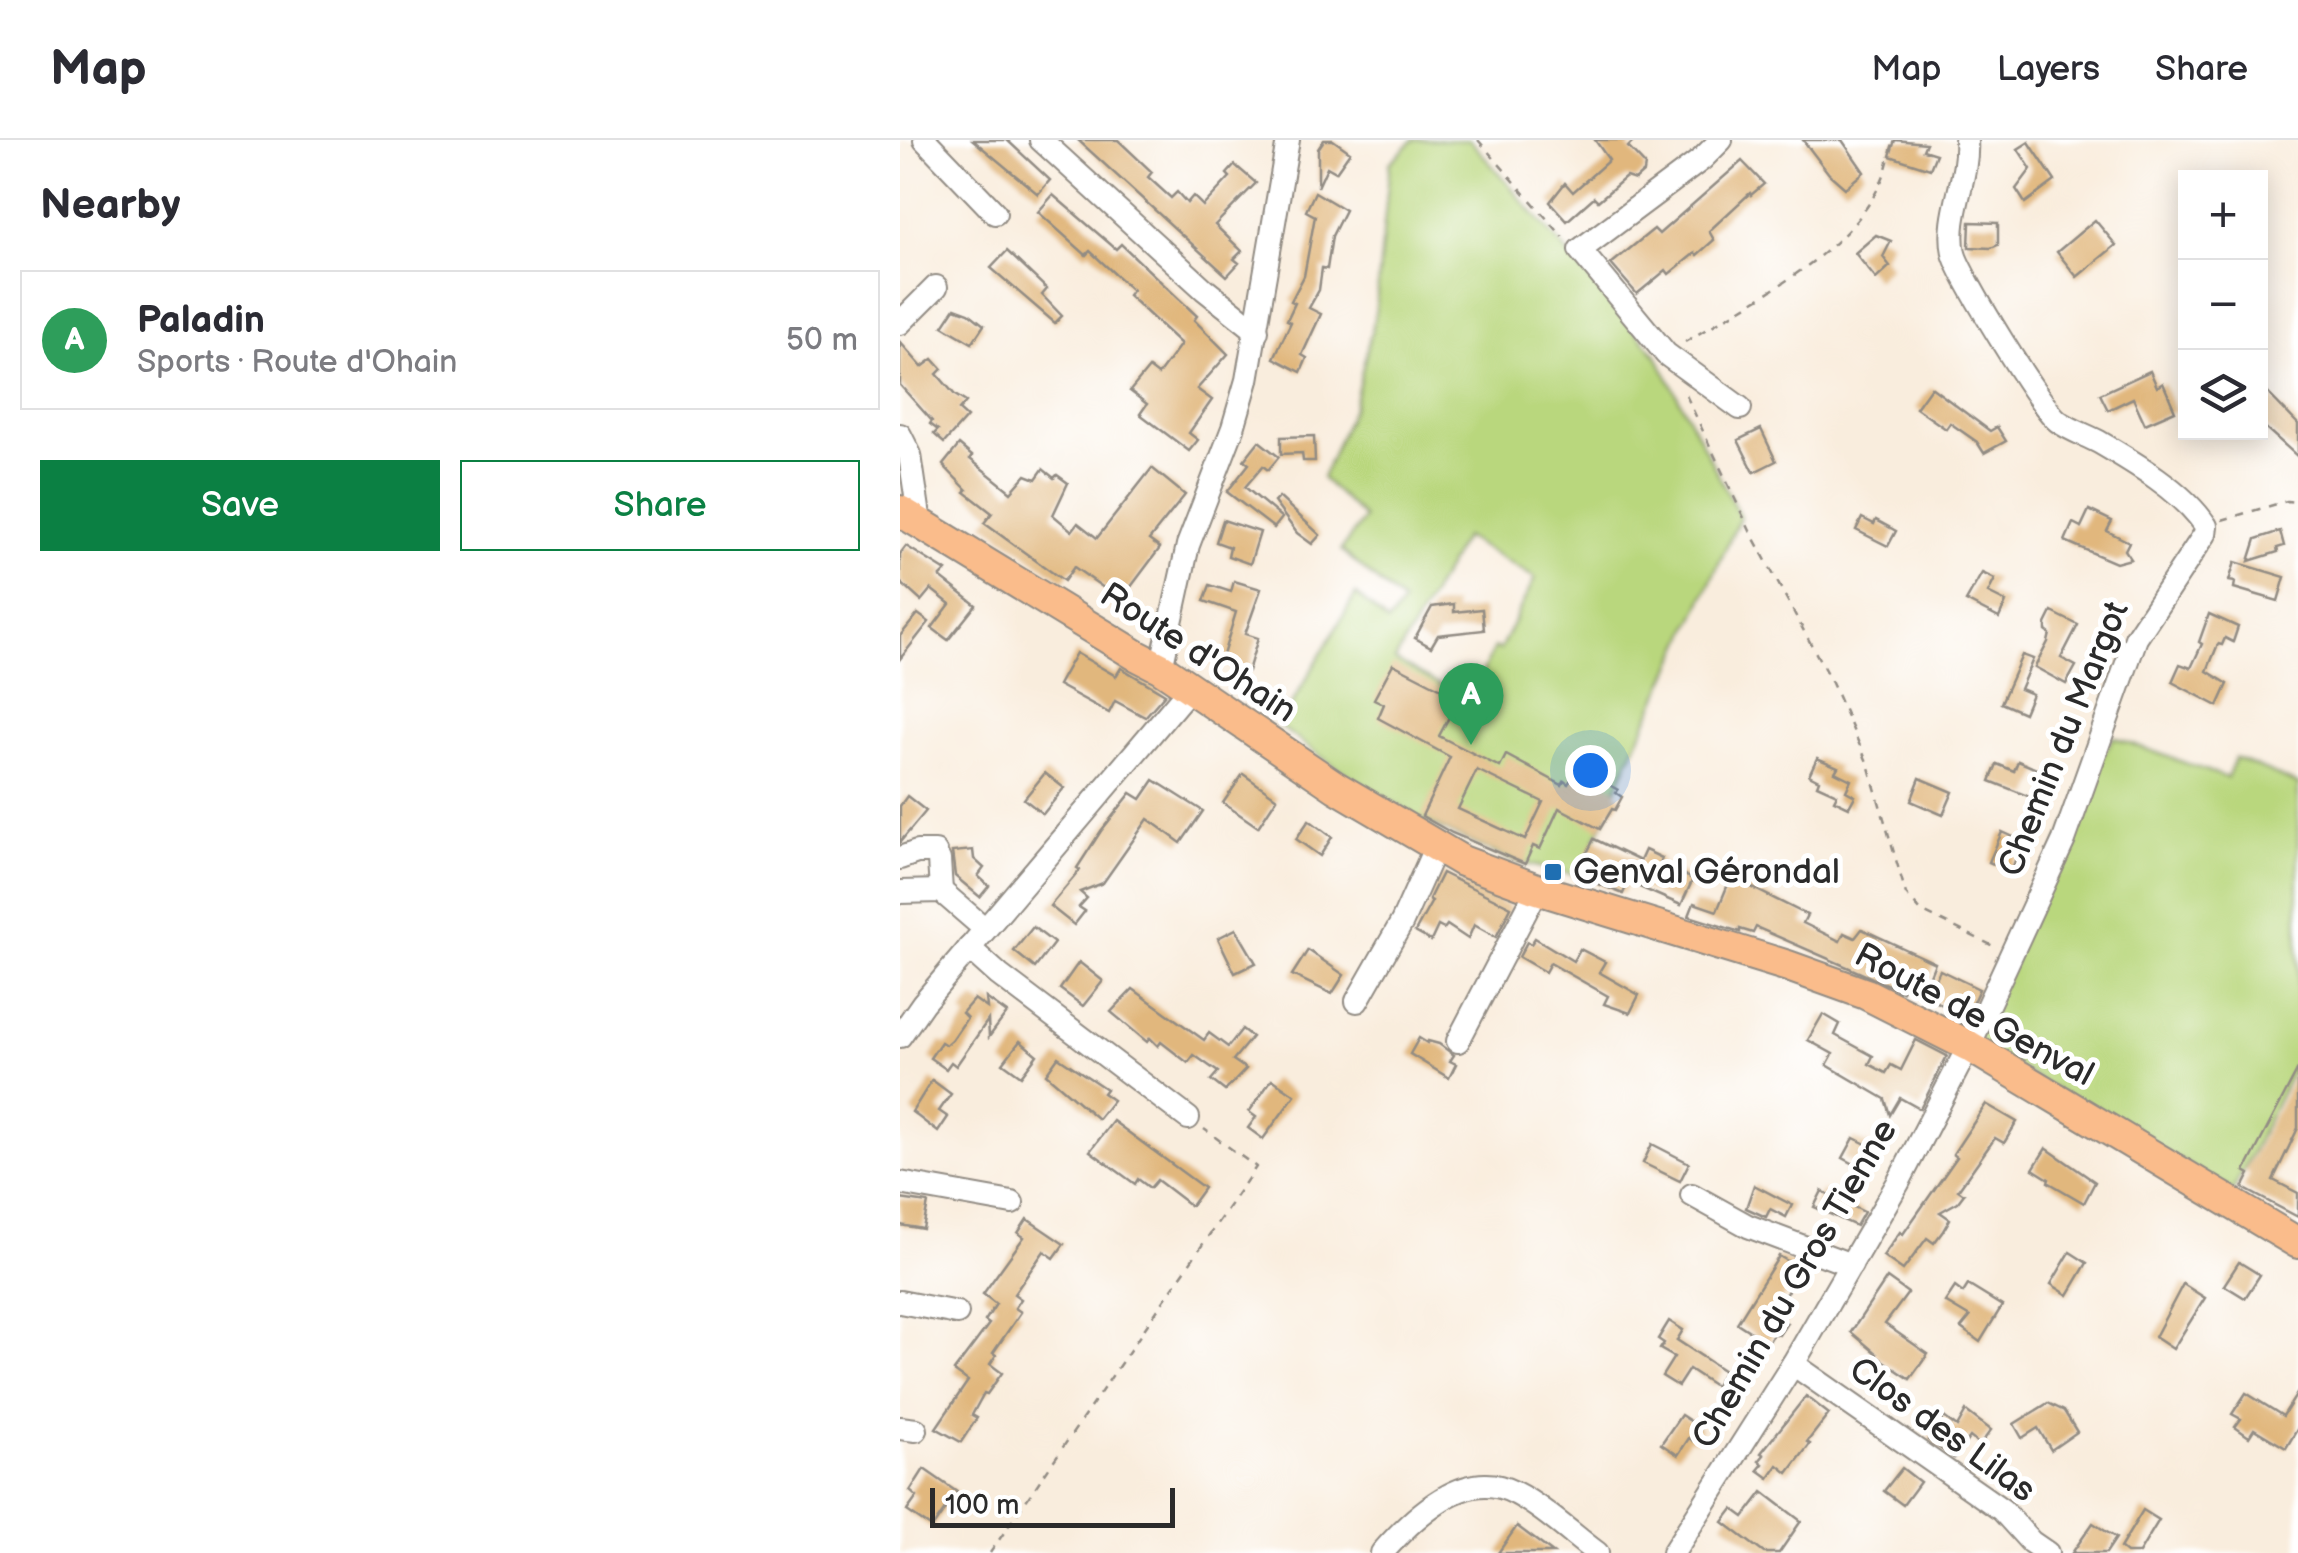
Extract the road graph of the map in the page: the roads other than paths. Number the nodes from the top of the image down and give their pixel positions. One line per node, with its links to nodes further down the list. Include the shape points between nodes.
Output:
1 (925, 140): 6 (street)
2 (1041, 140): 9 (street)
3 (1288, 140): 9 (street)
4 (1722, 140): 10 (street, via 1580,250 1666,354)
5 (1966, 140): 25 (street, Chemin du Margot, via 1954,258 2033,390 2056,419 2117,452 2206,526 2136,638 2064,840)
6 (995, 213)
7 (936, 287): 8 (street)
8 (900, 323)
9 (1257, 332): 13 (street, via 1233,428 1188,544)
10 (1740, 408)
11 (900, 436): 12 (street, Route d'Ohain, via 910,456)
12 (910, 517): 13 (main road, Route d'Ohain)
13 (1162, 668): 14 (main road, Route d'Ohain)
14 (1189, 689): 15 (main road, Route d'Ohain); 20 (street)
15 (1436, 846): 17 (main road, Route d'Ohain); 22 (street)
16 (900, 858): 18 (street, via 935,852)
17 (1536, 888): 24 (street); 25 (main road, Route de Genval, via 1828,979)
18 (941, 891): 19 (street); 20 (street)
19 (900, 892)
20 (985, 929): 21 (street)
21 (969, 948): 23 (street); 26 (street)
22 (1356, 1001)
23 (900, 1036)
24 (1458, 1041)
25 (1969, 1046): 30 (main road, Route de Genval); 31 (street, Chemin du Gros Tienne)
26 (1188, 1118)
27 (900, 1183): 29 (street)
28 (1692, 1195): 31 (street, via 1765,1233)
29 (1012, 1203)
30 (2298, 1243)
31 (1850, 1265): 34 (street, Chemin du Gros Tienne)
32 (900, 1302): 33 (street)
33 (957, 1313)
34 (1793, 1364): 35 (street, Clos des Lilas, via 2002,1510); 38 (street, Chemin du Gros Tienne)
35 (2039, 1549)
36 (1382, 1553): 37 (street, via 1444,1498 1478,1485 1514,1492)
37 (1597, 1553)
38 (1674, 1553)

